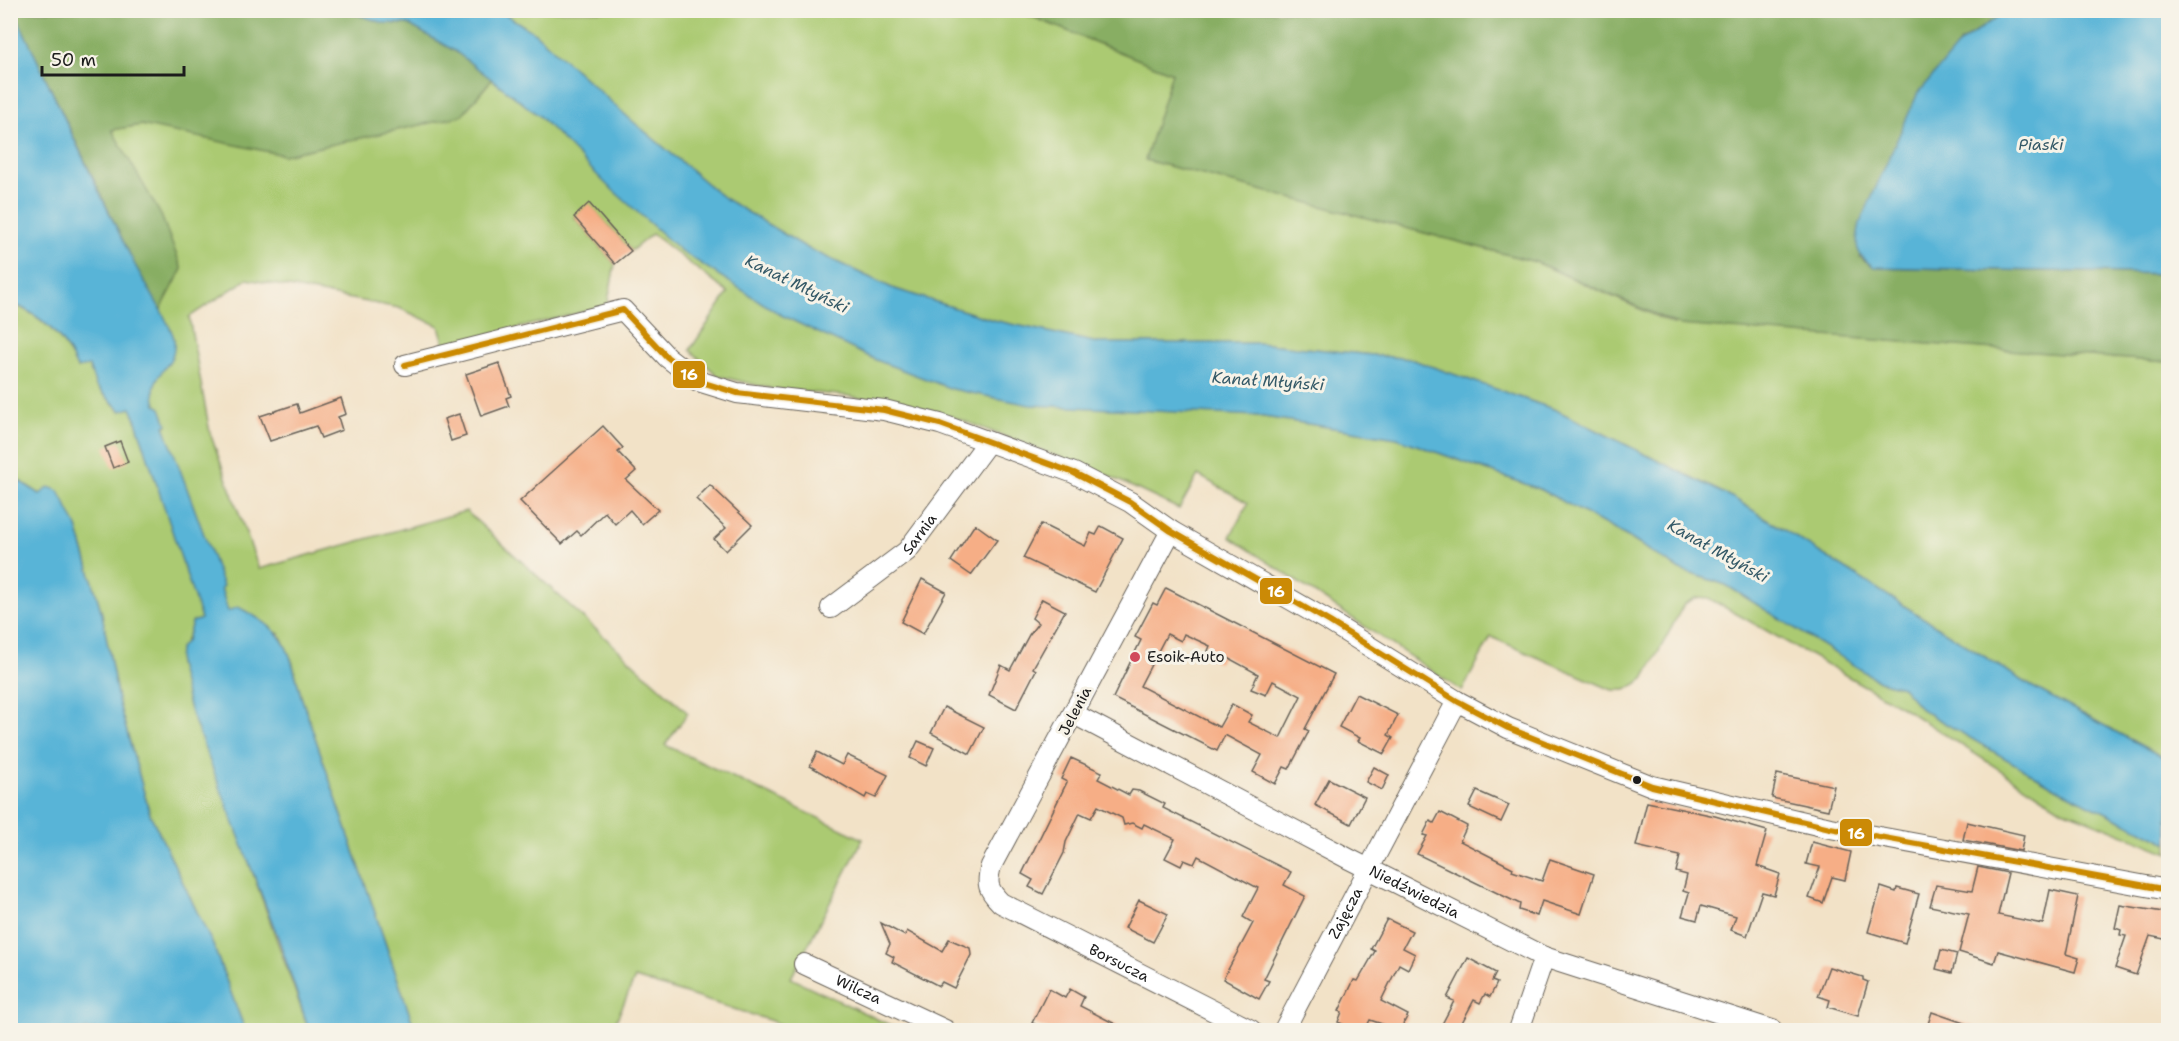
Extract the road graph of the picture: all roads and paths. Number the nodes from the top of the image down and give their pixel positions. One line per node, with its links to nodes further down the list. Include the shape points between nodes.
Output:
1 (405, 365): 2 (street, via 623,310 667,357 698,381 736,393 884,410)
2 (988, 442): 3 (street, via 1074,473 1130,502); 4 (street, Sarnia, via 907,550)
3 (1171, 531): 5 (street); 6 (street, Jelenia)
4 (831, 608)
5 (1457, 700): 7 (street, Zajęcza); 8 (street, via 1508,728 1652,786 1875,837)
6 (1074, 714): 7 (street, Niedźwiedzia); 9 (street, Jelenia, via 991,866 987,881)
7 (1370, 869): 10 (street, Niedźwiedzia); 14 (street, Zajęcza)
8 (2169, 890)
9 (990, 892): 13 (street, Borsucza, via 1000,903)
10 (1544, 957): 15 (street); 16 (street, Niedźwiedzia)
11 (804, 964): 12 (street, Wilcza)
12 (945, 1030)
13 (1251, 1030)
14 (1284, 1030)
15 (1519, 1030)
16 (1772, 1030)

